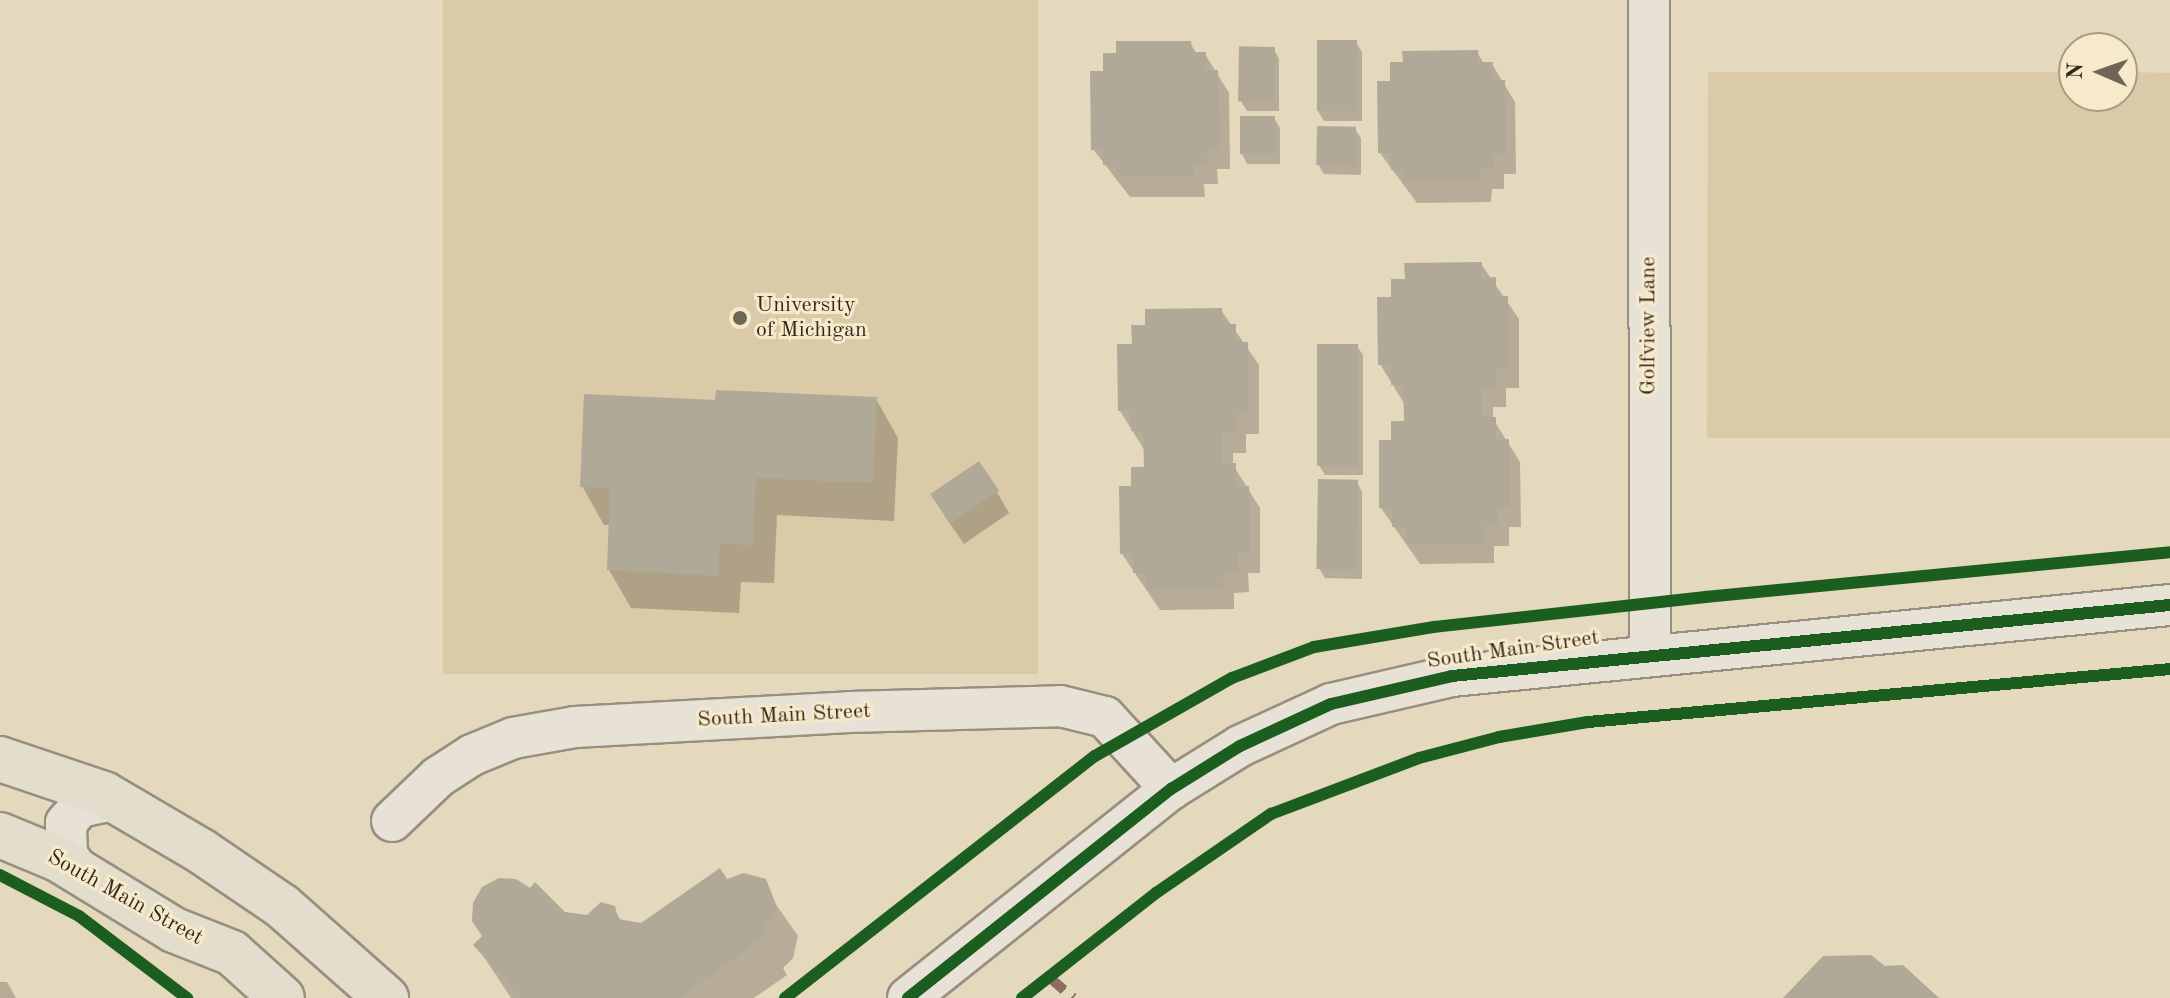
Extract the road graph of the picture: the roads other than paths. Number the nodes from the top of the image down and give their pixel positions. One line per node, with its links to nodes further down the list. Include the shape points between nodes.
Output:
1 (1649, 0): 3 (street, Golfview Lane)
2 (2170, 605): 3 (street, South Main Street)
3 (1650, 653): 5 (street, South Main Street, via 1452,676 1331,704 1240,746)
4 (19, 765): 6 (main road); 8 (street, via 49,797 46,820 28,834)
5 (1171, 789): 7 (street, South Main Street, via 1105,717 1060,706 850,712 575,727 513,738 438,777); 12 (street, South Main Street)
6 (113, 800): 9 (street, via 80,807 66,823 67,855); 11 (main road, via 282,906)
7 (392, 821)
8 (1, 835): 9 (main road, South Main Street)
9 (79, 872): 10 (main road, South Main Street, via 174,930 232,953)
10 (282, 998)
11 (386, 998)
12 (908, 998)

